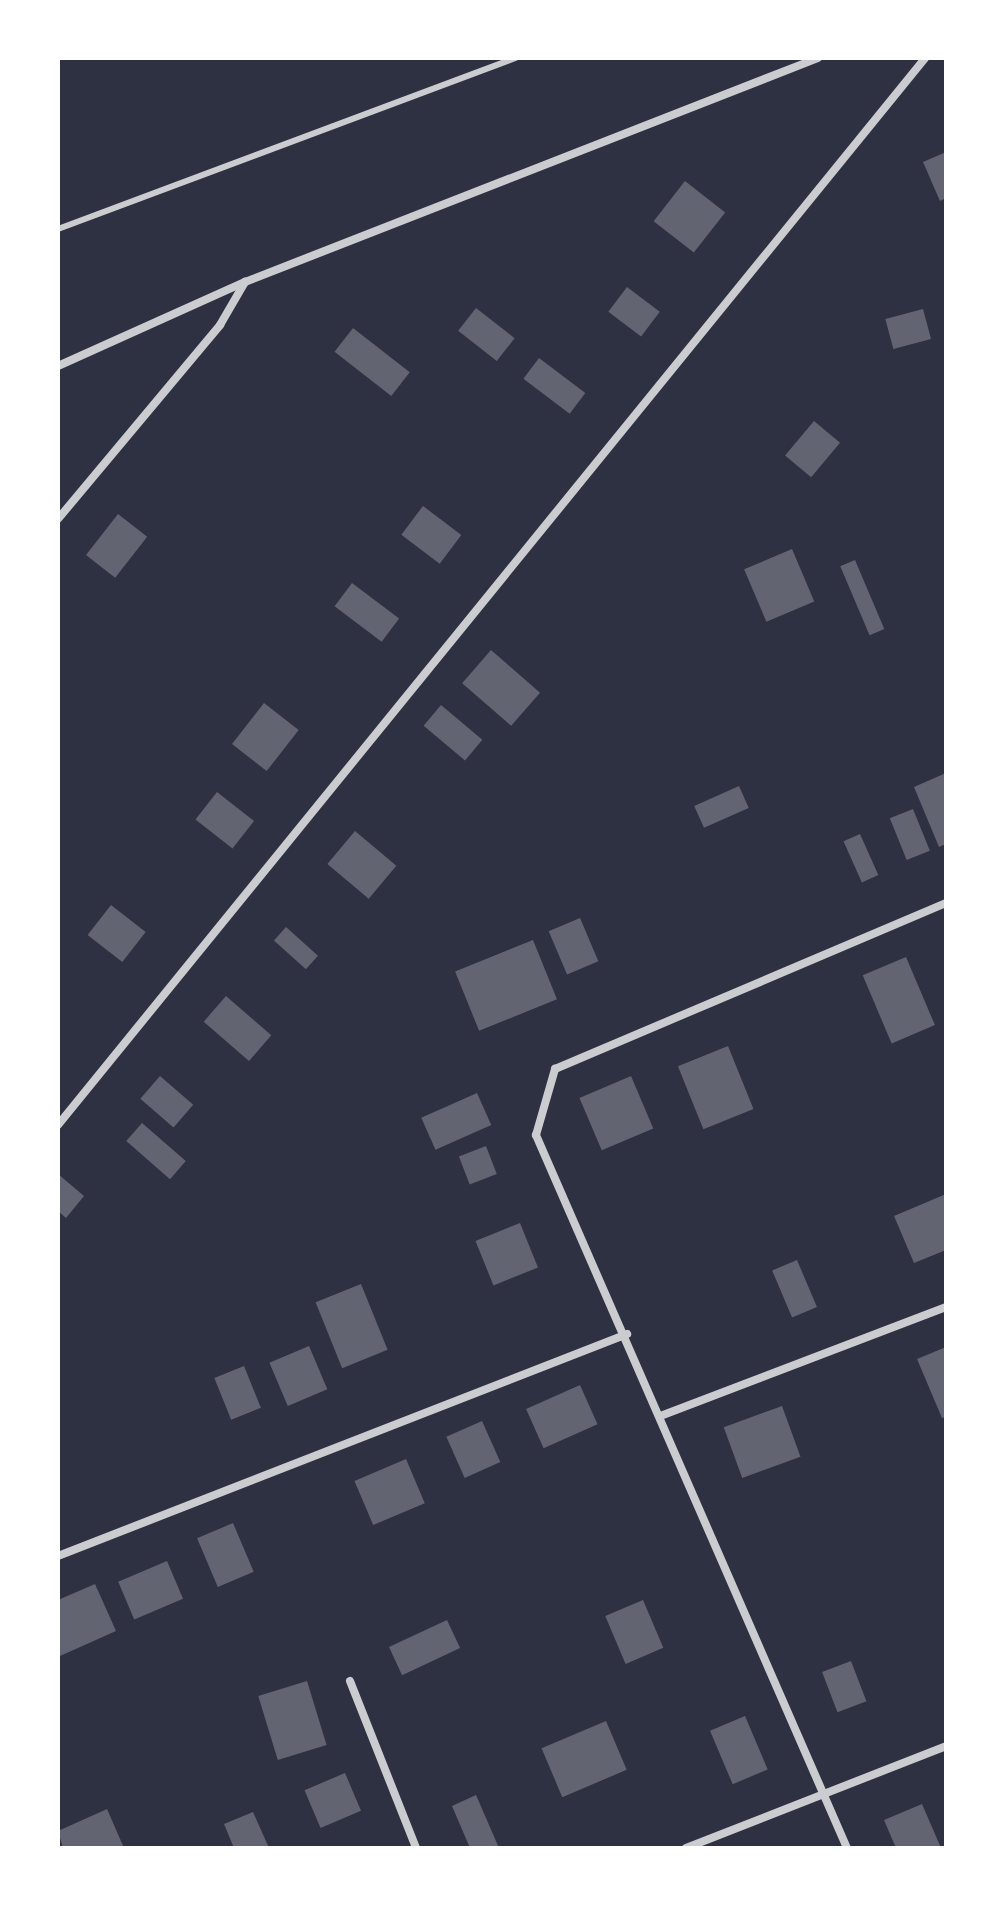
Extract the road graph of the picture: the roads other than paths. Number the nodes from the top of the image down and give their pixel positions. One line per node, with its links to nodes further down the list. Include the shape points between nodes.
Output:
1 (516, 58): 4 (lane)
2 (818, 58): 5 (street)
3 (925, 58): 9 (street)
4 (58, 229)
5 (245, 282): 6 (street); 7 (street, via 220,325)
6 (58, 366)
7 (58, 519)
8 (946, 903): 11 (street, via 555,1069 536,1135)
9 (58, 1125)
10 (946, 1307): 12 (street)
11 (627, 1334): 12 (street); 13 (street)
12 (663, 1415): 16 (street)
13 (58, 1556)
14 (350, 1681): 17 (street)
15 (946, 1746): 16 (street)
16 (824, 1790): 18 (street); 19 (street)
17 (416, 1848)
18 (686, 1848)
19 (847, 1848)

